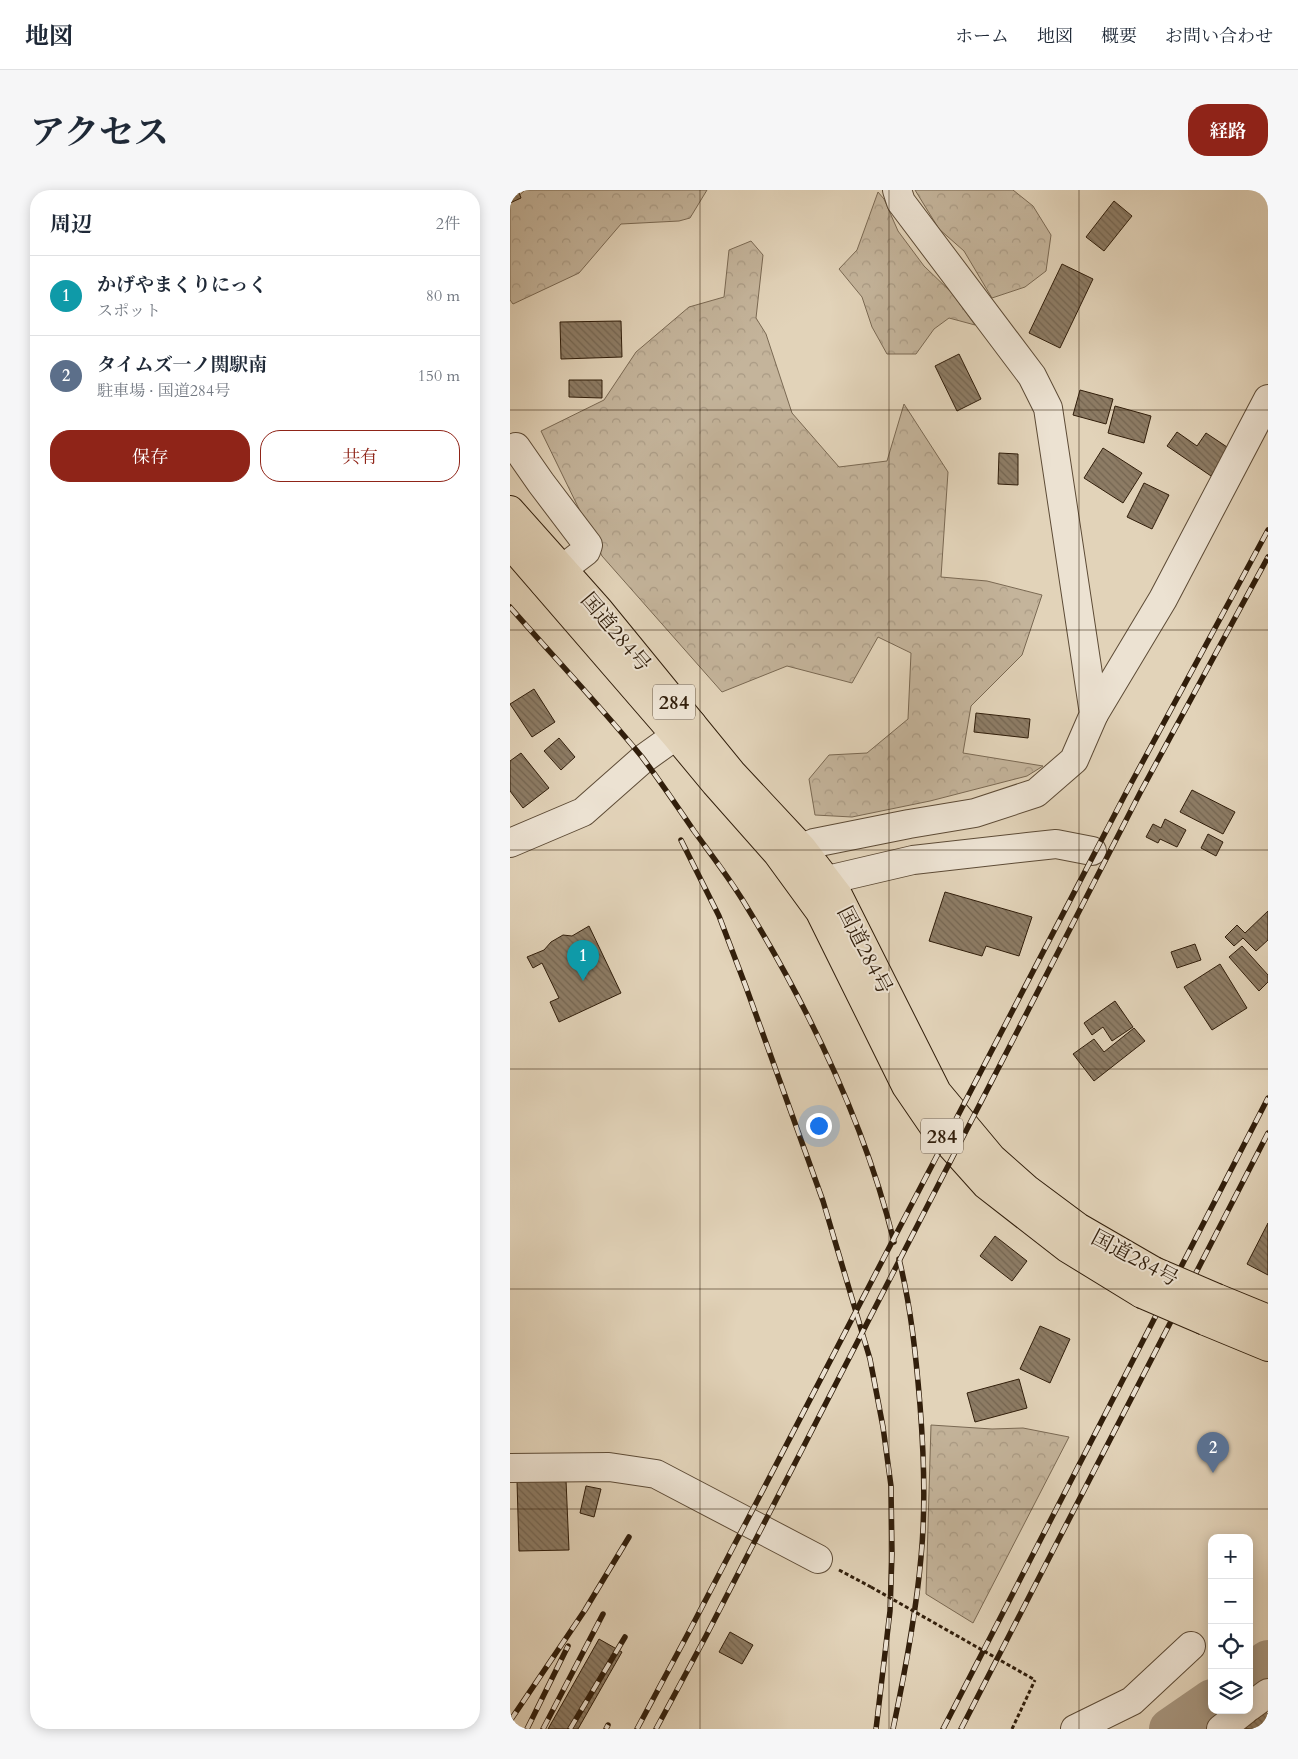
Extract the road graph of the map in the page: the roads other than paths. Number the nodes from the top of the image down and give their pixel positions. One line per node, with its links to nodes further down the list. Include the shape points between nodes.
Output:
1 (897, 190): 7 (street, via 901,202 1032,376 1048,408)
2 (1268, 399): 7 (street, via 1163,599)
3 (516, 447): 6 (street, via 588,545 586,551)
4 (510, 510): 6 (highway, 国道284号 / 284)
5 (510, 544): 6 (highway, 国道284号 / 284)
6 (552, 576): 8 (highway, 国道284号 / 284, via 599,610)
7 (1094, 714): 10 (street, via 1074,760 1036,793 975,813 814,843)
8 (684, 730): 9 (street, via 642,758 583,812); 10 (highway, 国道284号 / 284, via 732,773)
9 (510, 843)
10 (789, 851): 12 (highway, 国道284号 / 284); 13 (highway, 国道284号 / 284)
11 (1092, 851): 12 (street, via 1056,844 1028,847 914,860)
12 (827, 880): 13 (street); 14 (highway, 国道284号 / 284, via 838,894 937,1092 992,1158)
13 (799, 886): 14 (highway, 国道284号 / 284, via 820,912 906,1086 934,1127 986,1185 1067,1248)
14 (1148, 1283): 15 (highway, 国道284号 / 284, bridge)
15 (1211, 1310): 16 (highway, 国道284号 / 284); 17 (highway, 国道284号 / 284)
16 (1268, 1319)
17 (1268, 1347)
18 (510, 1468): 19 (street, via 609,1467 656,1474)
19 (818, 1559)
20 (1190, 1646): 24 (street, via 1132,1701)
21 (1268, 1693): 22 (street)
22 (1253, 1704)
23 (1240, 1714): 25 (street)
24 (1075, 1729)
25 (1221, 1729)

